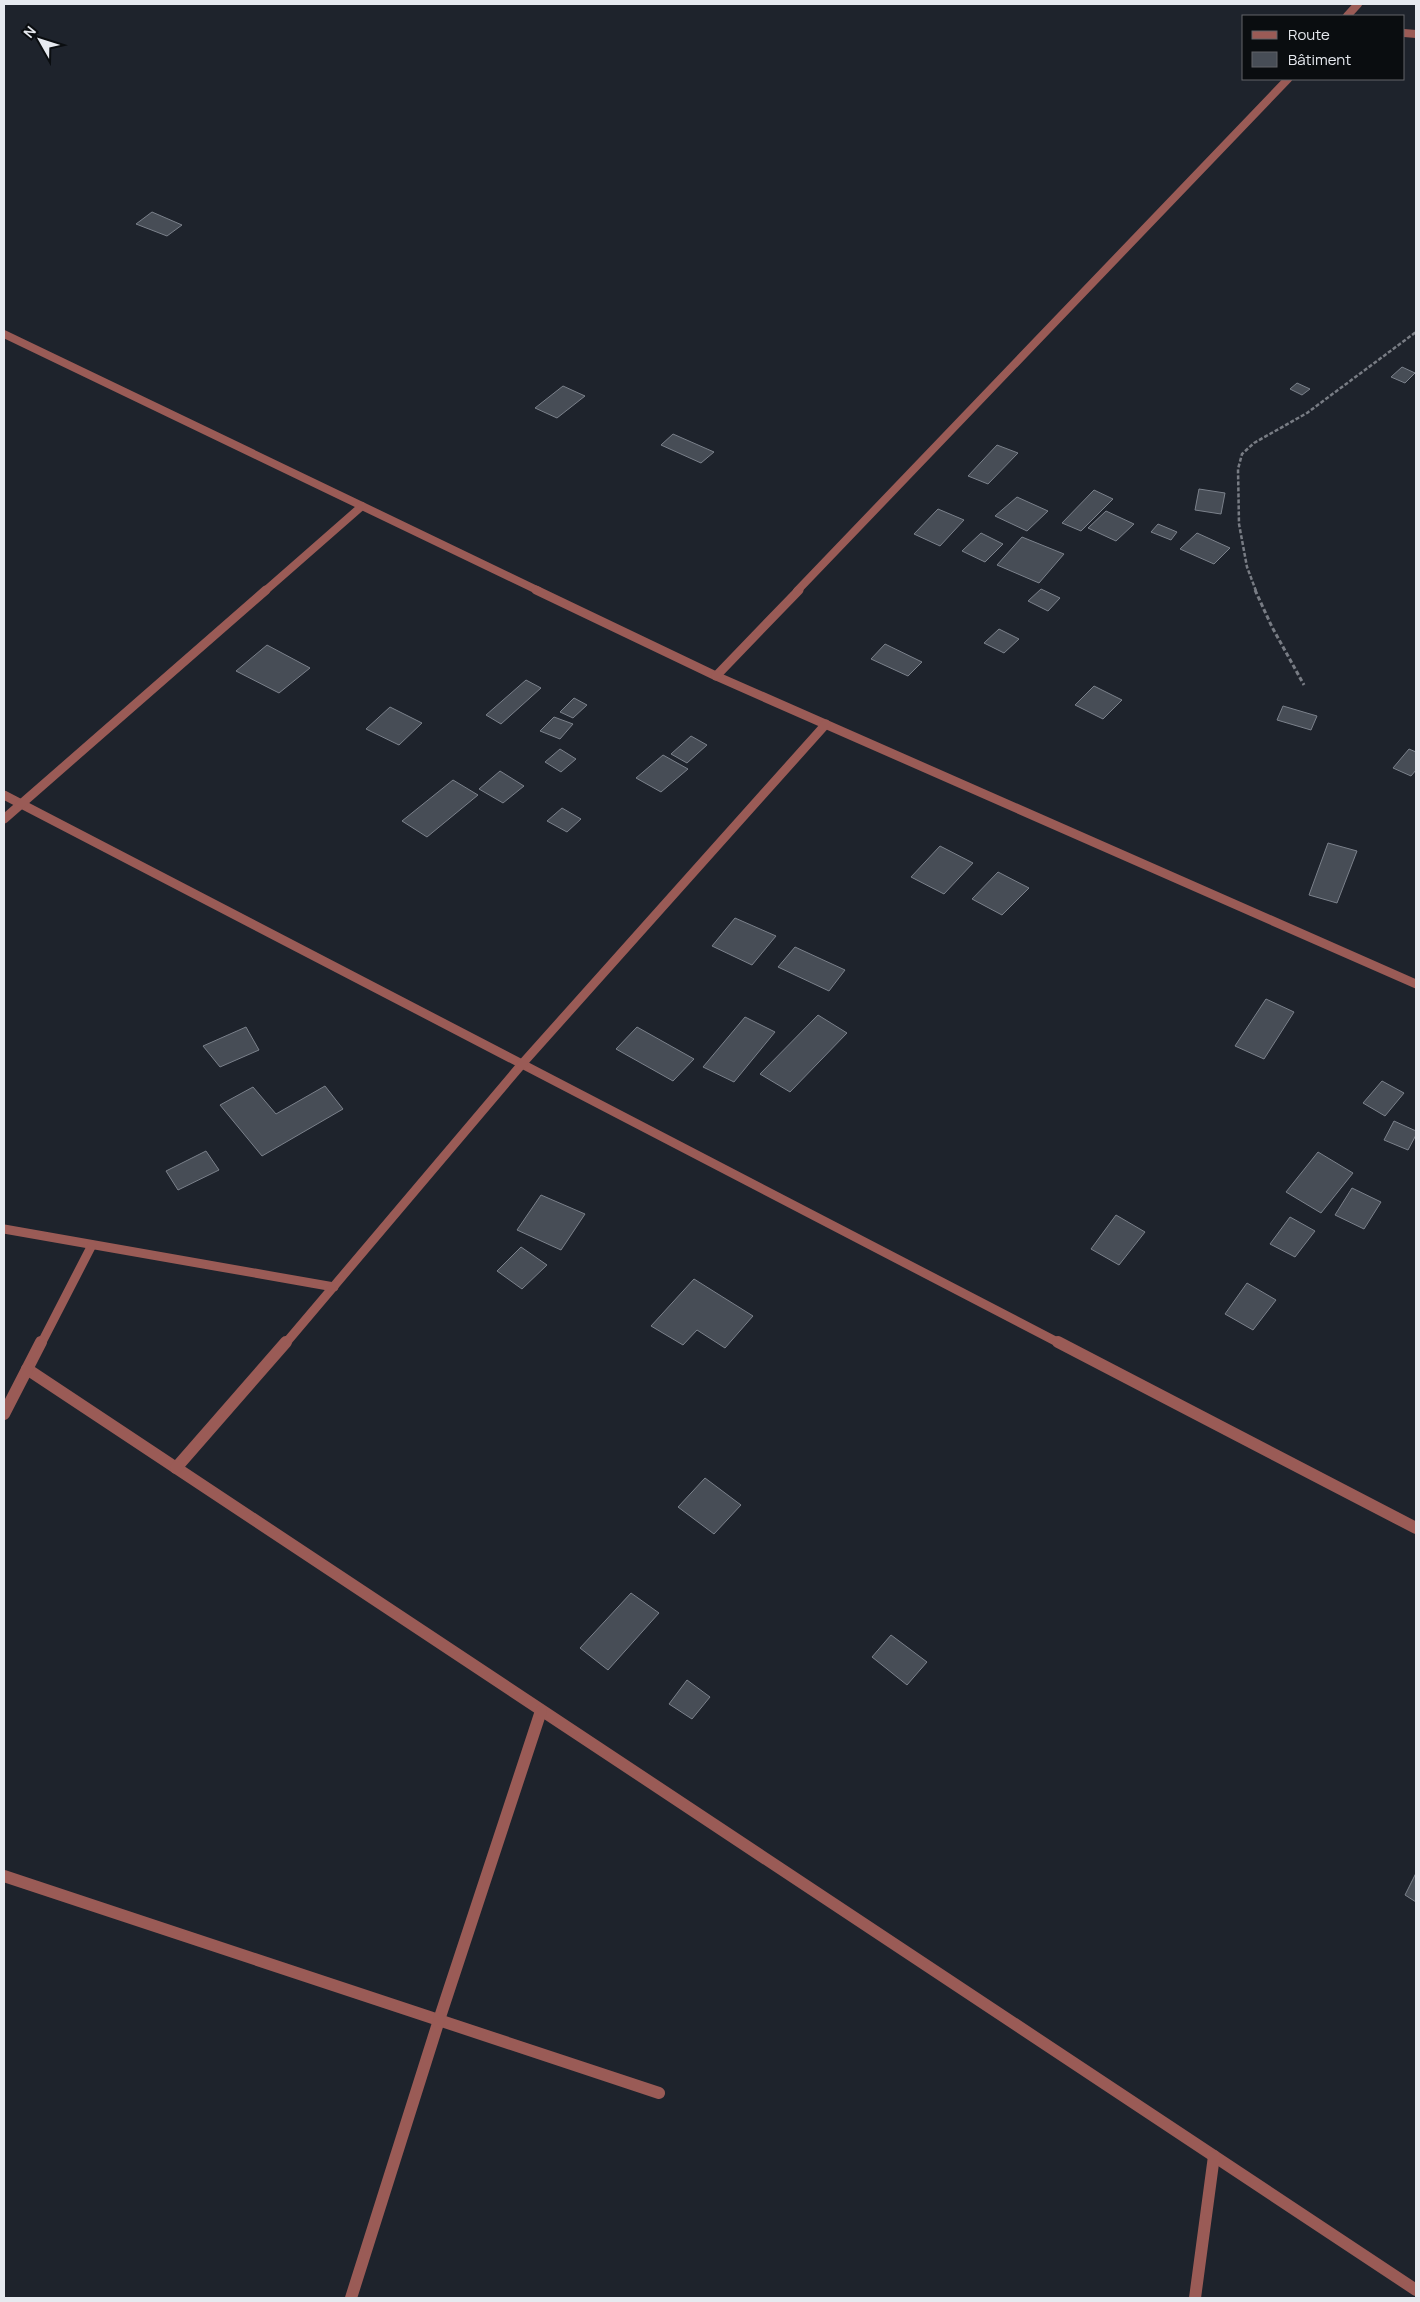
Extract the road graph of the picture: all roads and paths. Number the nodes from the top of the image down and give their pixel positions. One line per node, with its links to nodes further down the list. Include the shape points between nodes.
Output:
1 (1358, 4): 2 (street)
2 (1348, 15)
3 (1287, 80): 7 (street)
4 (1416, 332): 8 (path, via 1291,424 1245,450 1238,462 1239,524 1250,578)
5 (4, 334): 6 (street)
6 (362, 506): 7 (street); 11 (street)
7 (716, 676): 9 (street)
8 (1304, 685)
9 (826, 724): 13 (street); 14 (street)
10 (4, 795): 11 (street)
11 (20, 804): 12 (street); 14 (street)
12 (4, 819)
13 (1416, 984)
14 (522, 1064): 17 (street); 21 (street)
15 (4, 1230): 16 (street)
16 (92, 1245): 17 (street); 18 (street)
17 (334, 1287): 20 (street)
18 (27, 1369): 19 (street); 20 (street)
19 (4, 1414)
20 (176, 1468): 22 (street)
21 (1416, 1528)
22 (541, 1711): 24 (street); 26 (street)
23 (4, 1876): 24 (street)
24 (439, 2020): 25 (street); 28 (street)
25 (659, 2093)
26 (1214, 2156): 27 (street); 29 (street)
27 (1416, 2290)
28 (351, 2298)
29 (1194, 2298)

